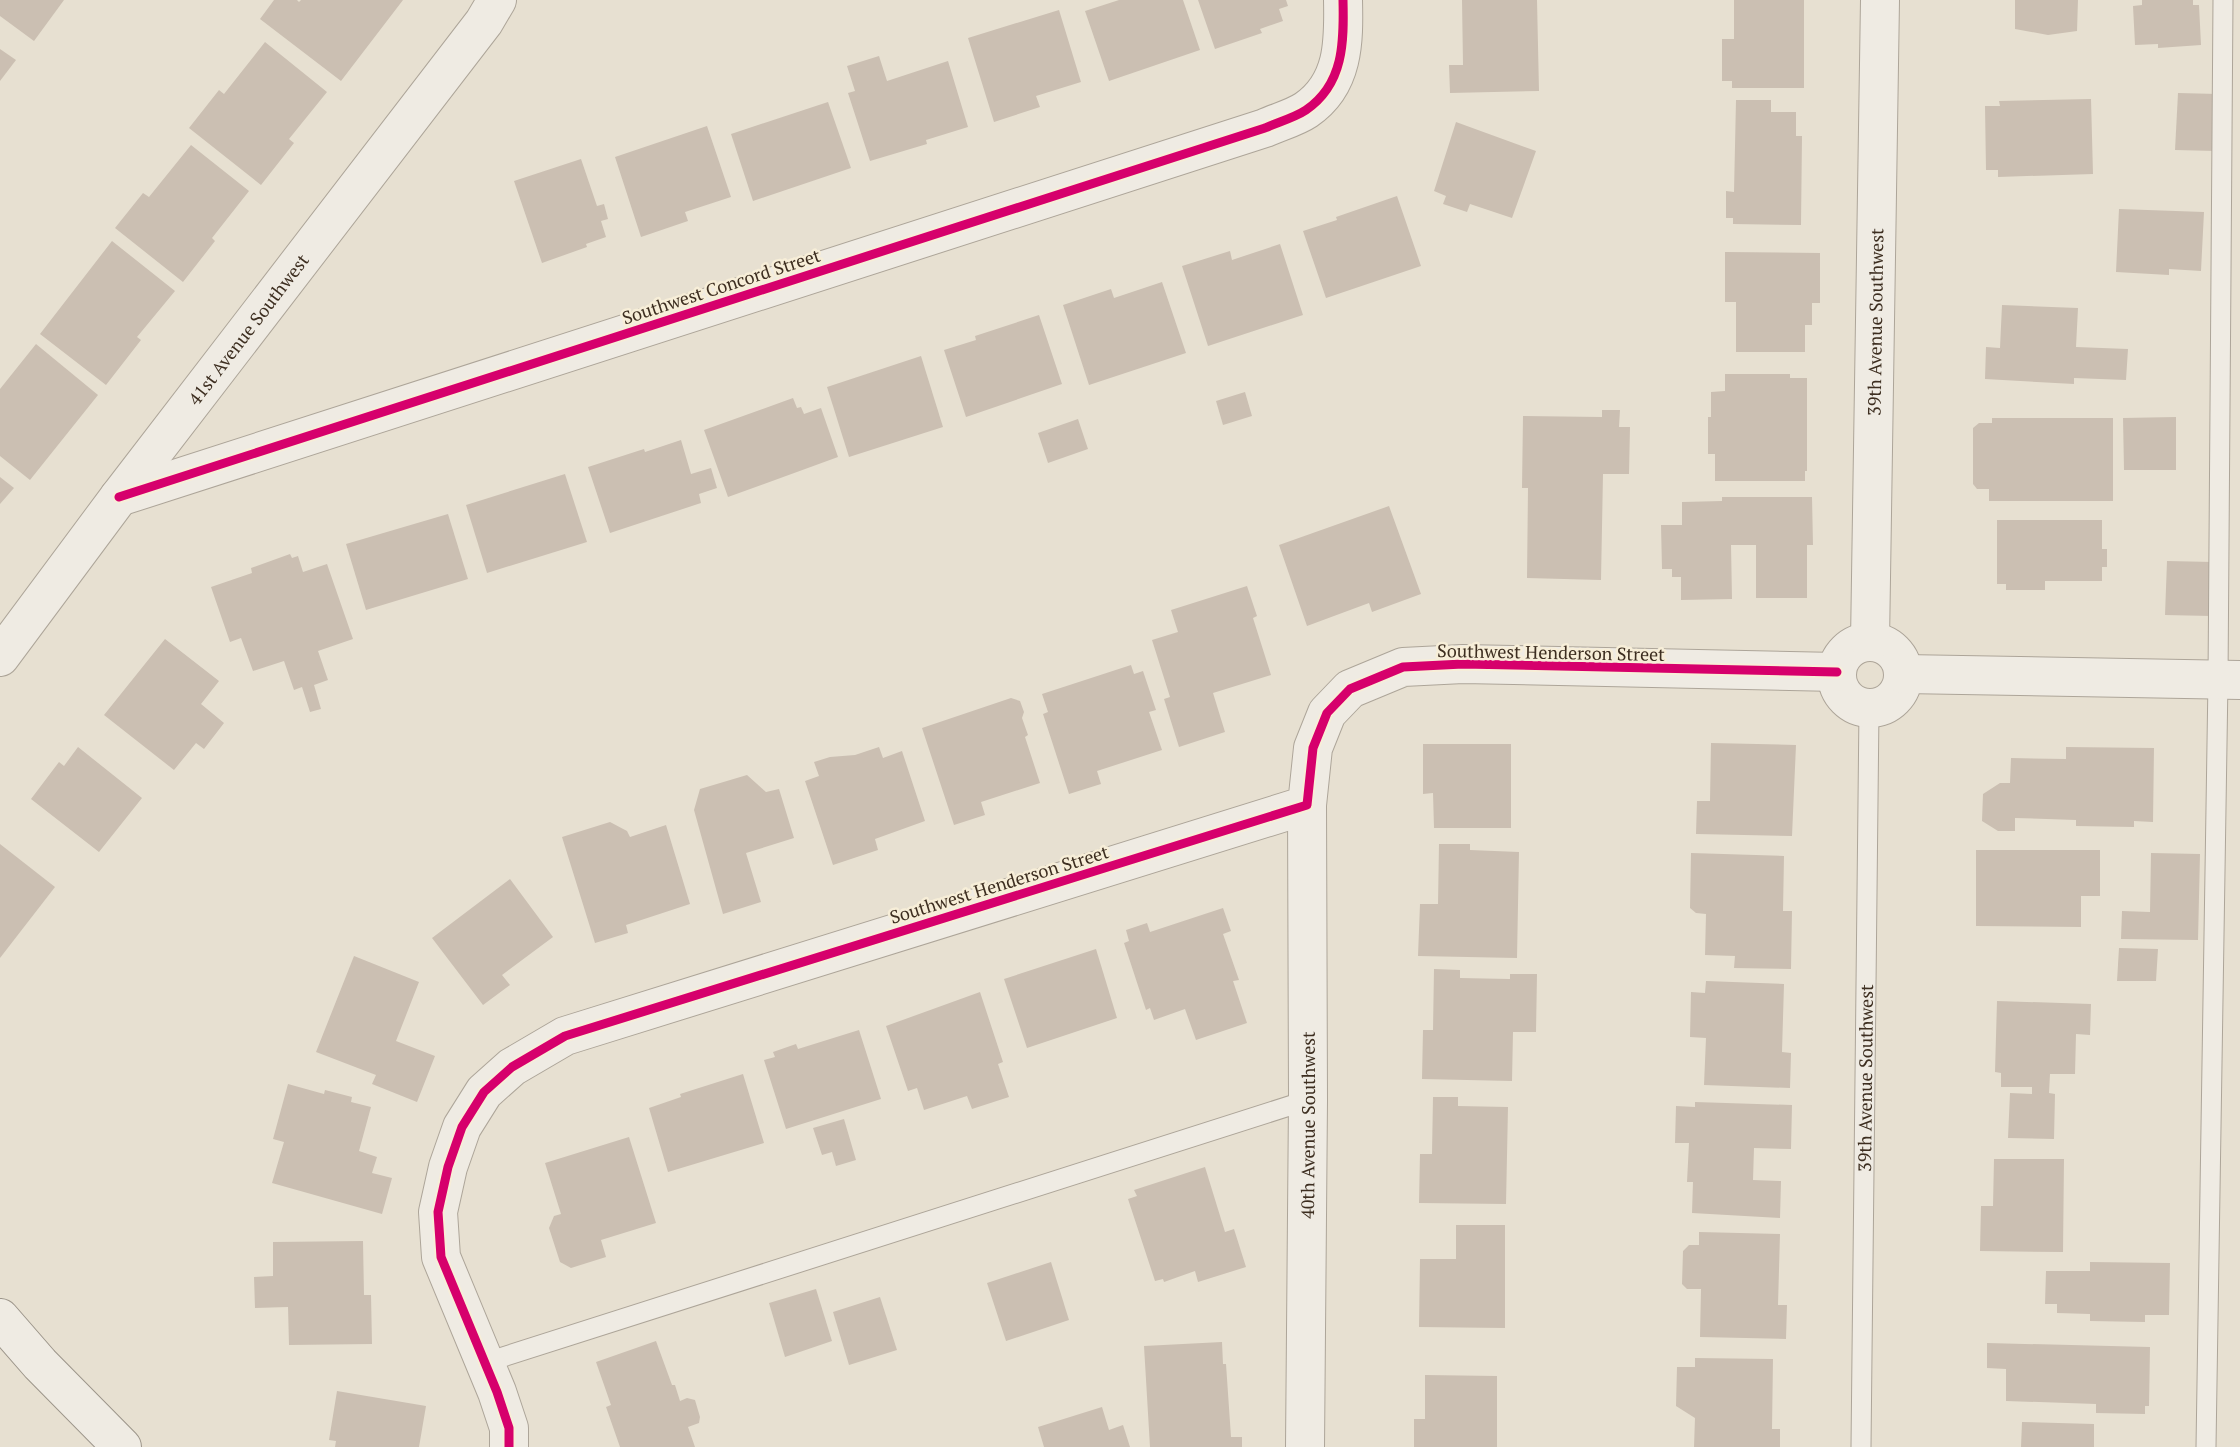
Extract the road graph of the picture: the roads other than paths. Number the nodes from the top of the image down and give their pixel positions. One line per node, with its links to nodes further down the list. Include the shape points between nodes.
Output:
1 (497, 0): 5 (street, 41st Avenue Southwest)
2 (1343, 0): 5 (street, Southwest Concord Street, via 1344,42 1326,93 1304,112 1265,128)
3 (1880, 0): 6 (street, 39th Avenue Southwest)
4 (2223, 0): 10 (lane)
5 (119, 497): 7 (street, 41st Avenue Southwest)
6 (1870, 642): 8 (street, via 1847,651); 9 (street, via 1895,652)
7 (0, 657)
8 (1837, 672): 11 (street, via 1842,694); 12 (street, Southwest Henderson Street, via 1463,664 1403,667 1350,689 1327,713 1313,748)
9 (1904, 674): 10 (street); 11 (street, via 1894,699)
10 (2229, 680): 20 (lane)
11 (1869, 709): 19 (lane, 39th Avenue Southwest)
12 (1307, 805): 13 (street, 40th Avenue Southwest); 15 (street, Southwest Henderson Street, via 565,1036 512,1067 484,1092 462,1127 438,1212 440,1257)
13 (1308, 1100): 15 (lane); 18 (street, 40th Avenue Southwest)
14 (0, 1318): 16 (street)
15 (484, 1363): 17 (street, Southwest Henderson Street, via 509,1428)
16 (122, 1447)
17 (509, 1447)
18 (1305, 1447)
19 (1861, 1447)
20 (2206, 1447)

